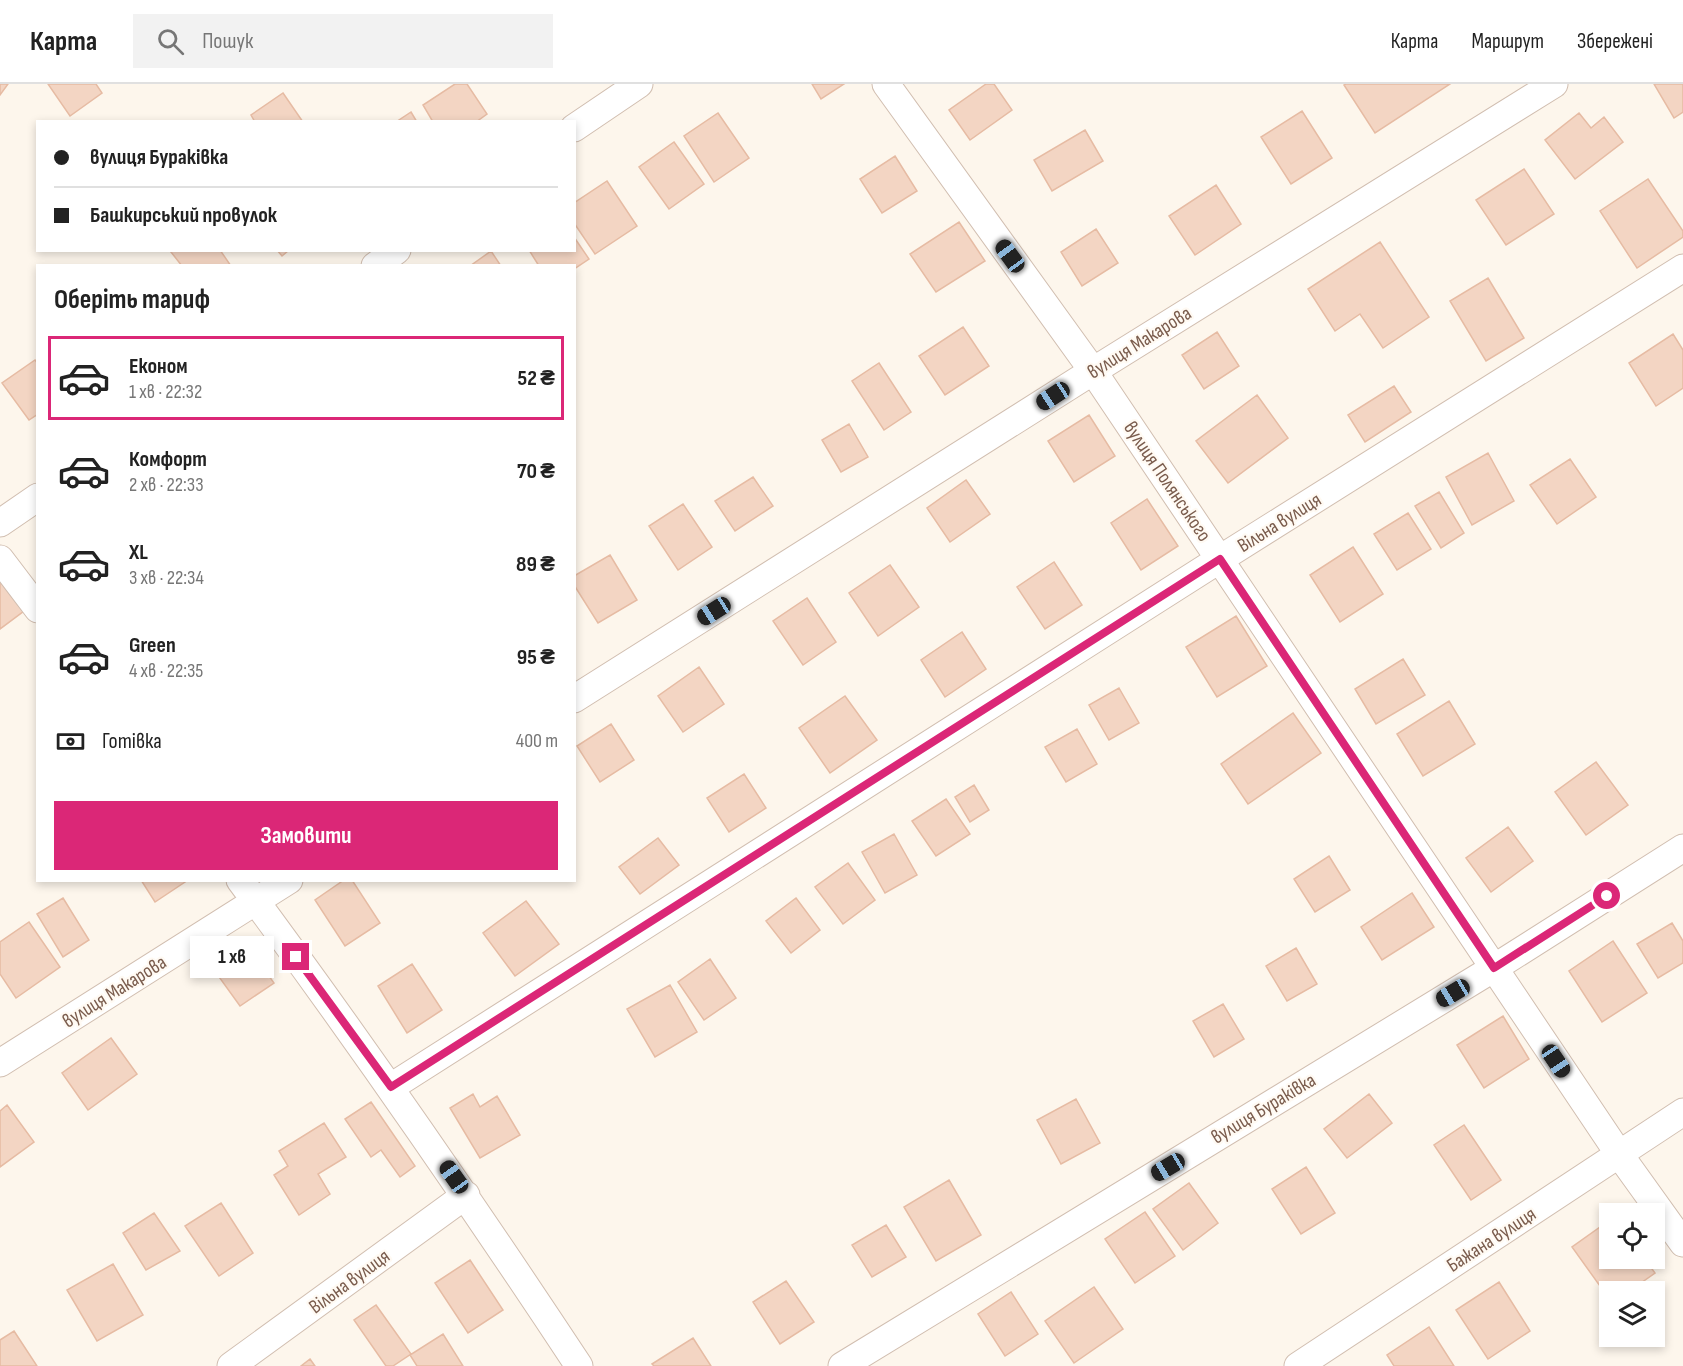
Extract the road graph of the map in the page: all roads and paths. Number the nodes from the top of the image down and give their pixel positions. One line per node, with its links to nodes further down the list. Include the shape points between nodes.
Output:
1 (639, 84): 4 (street)
2 (886, 84): 8 (street, вулиця Полянського)
3 (1554, 84): 8 (street, вулиця Макарова)
4 (576, 128)
5 (394, 252): 6 (street)
6 (378, 264)
7 (1683, 268): 12 (street, Вільна вулиця)
8 (1093, 371): 12 (street, вулиця Полянського); 14 (street, вулиця Макарова)
9 (36, 498): 10 (street)
10 (0, 523)
11 (0, 559): 13 (street)
12 (1220, 559): 18 (street, вулиця Полянського); 20 (street, Вільна вулиця)
13 (36, 606)
14 (576, 698)
15 (1683, 848): 18 (street, вулиця Бураківка)
16 (282, 882): 17 (street, вулиця Макарова)
17 (248, 891): 19 (street, вулиця Макарова); 20 (street)
18 (1494, 968): 22 (street, вулиця Полянського); 27 (street, вулиця Бураківка)
19 (0, 1063)
20 (391, 1087): 23 (street)
21 (1683, 1112): 22 (street, Бажана вулиця)
22 (1619, 1154): 24 (street, вулиця Полянського); 28 (street, Бажана вулиця)
23 (466, 1195): 25 (street, Вільна вулиця); 26 (street)
24 (1683, 1243)
25 (231, 1366)
26 (579, 1366)
27 (842, 1366)
28 (1298, 1366)

